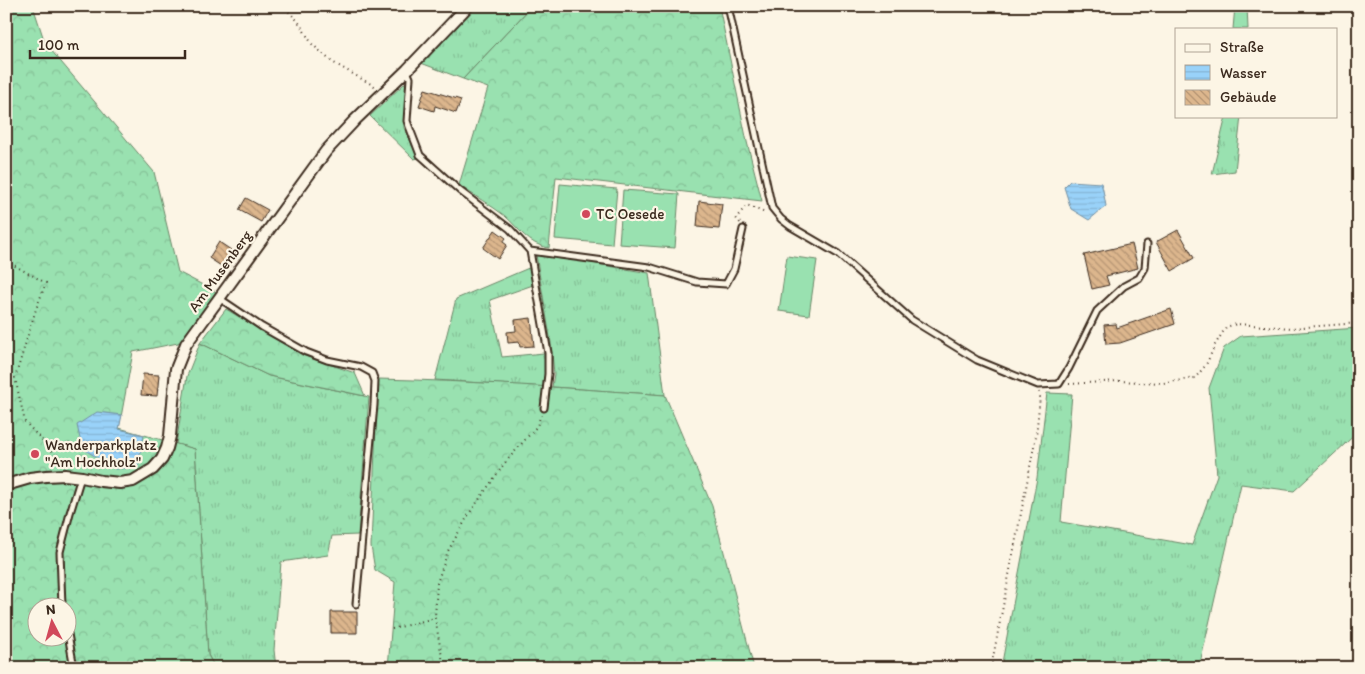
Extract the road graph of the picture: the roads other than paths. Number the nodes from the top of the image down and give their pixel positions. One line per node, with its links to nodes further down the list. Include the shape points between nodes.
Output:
1 (468, 6): 3 (street, Am Musenberg)
2 (728, 6): 5 (lane, via 772,208 781,219 838,254 912,320 977,360 1038,385 1059,384 1097,311 1124,286 1139,278 1145,268)
3 (407, 70): 6 (lane, via 410,78 407,121 420,155 510,229); 7 (street, Am Musenberg, via 326,151)
4 (743, 229): 6 (lane, via 734,269 726,284 696,282 649,268)
5 (1147, 244)
6 (530, 251): 8 (lane, via 548,353)
7 (219, 298): 9 (street, Am Musenberg, via 186,344 176,370 170,436 162,459 153,469 133,481 120,483); 12 (lane, via 306,352 372,373 374,405)
8 (544, 408)
9 (82, 477): 10 (street, Am Musenberg, via 46,476); 11 (lane, via 60,552)
10 (6, 485)
11 (62, 596)
12 (356, 604)
13 (70, 646): 14 (lane)
14 (74, 668)

